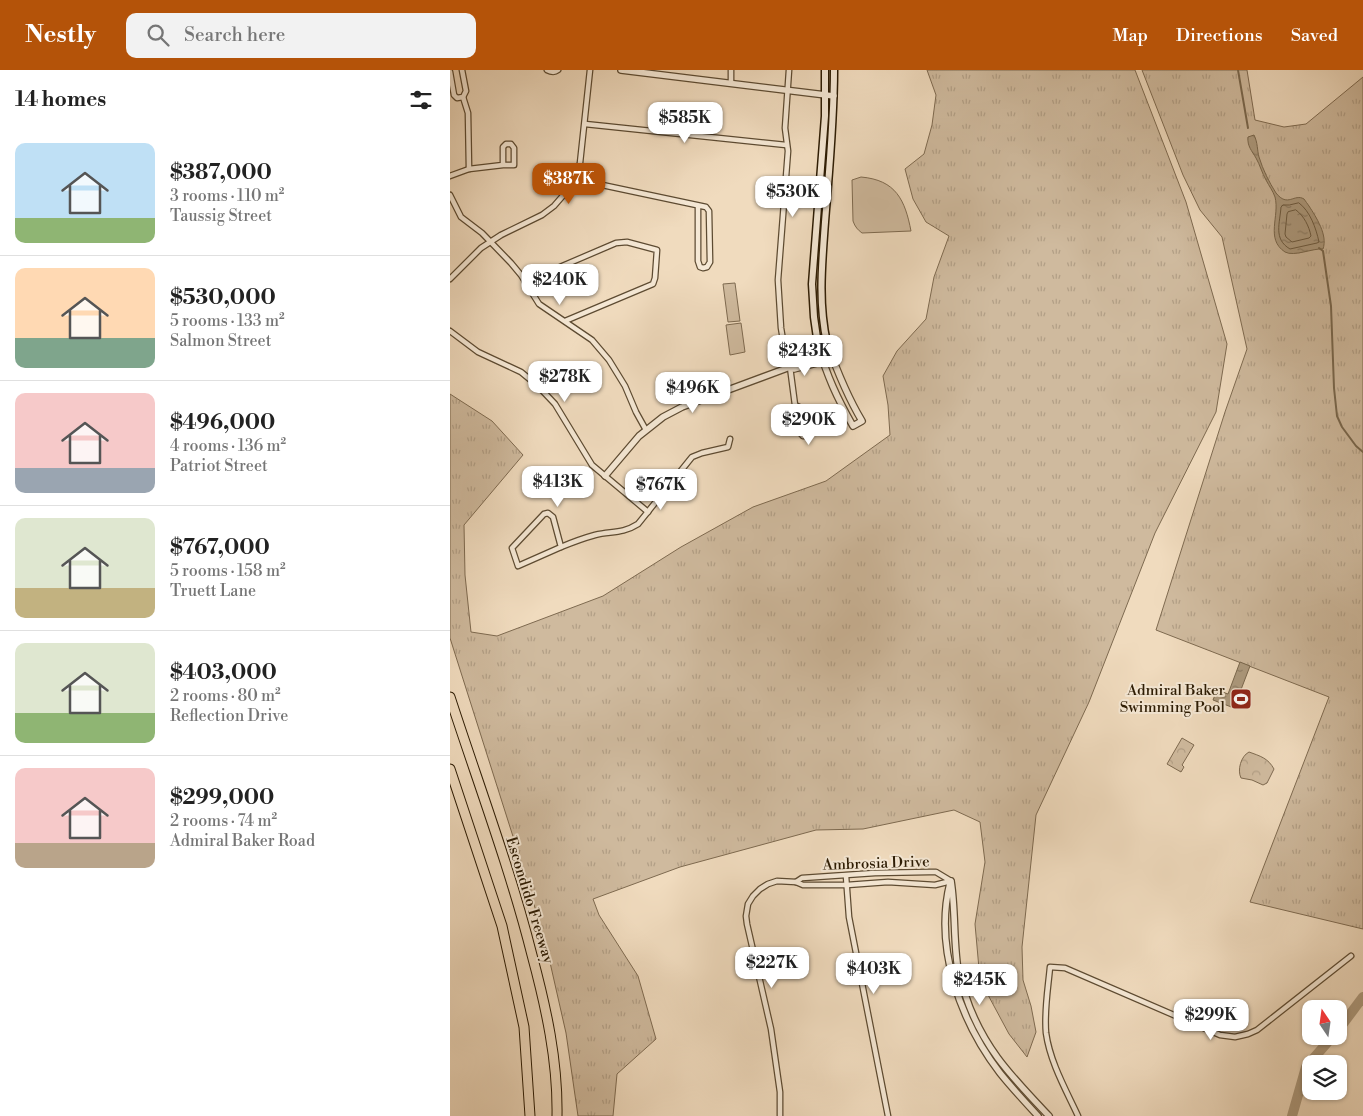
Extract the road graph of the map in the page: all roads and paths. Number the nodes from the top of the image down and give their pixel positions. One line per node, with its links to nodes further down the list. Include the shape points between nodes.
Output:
1 (462, 70): 15 (street, via 466,91)
2 (547, 70): 3 (street)
3 (558, 70)
4 (590, 70): 16 (street)
5 (621, 70): 11 (street)
6 (731, 70): 11 (street)
7 (790, 70): 12 (street)
8 (825, 70): 13 (main road)
9 (834, 70): 14 (main road)
10 (450, 72): 15 (street, via 454,95)
11 (731, 83): 12 (street)
12 (789, 91): 13 (street); 17 (street)
13 (825, 95): 14 (street); 30 (main road, via 812,284)
14 (834, 96): 29 (main road, via 821,283)
15 (463, 97): 19 (street, via 468,113)
16 (585, 124): 17 (street); 21 (street, via 580,163)
17 (786, 145): 34 (street, via 778,280 781,328)
18 (503, 165): 18 (street, via 514,165 512,144 503,147); 19 (street)
19 (469, 169): 20 (street)
20 (450, 176)
21 (574, 179): 23 (street); 24 (street, via 548,211)
22 (450, 195): 24 (street, via 461,217)
23 (698, 206): 23 (street, via 698,261 704,268 710,262 709,211)
24 (489, 242): 25 (street); 26 (street)
25 (450, 279)
26 (525, 282): 27 (street, via 539,304); 27 (street, via 616,243 627,242 657,250 653,284)
27 (565, 321): 36 (street, via 592,340 609,360)
28 (450, 331): 38 (street, via 478,352 520,372 538,386 555,404 592,465)
29 (827, 343): 32 (street)
30 (818, 345): 31 (main road); 33 (street)
31 (810, 358): 34 (street, via 792,362)
32 (833, 359): 33 (street); 33 (street, via 862,421 853,426)
33 (823, 362): 34 (street, via 794,370)
34 (790, 367): 35 (street); 36 (street, via 682,406)
35 (795, 405): 35 (street, via 791,416 800,434 807,436 810,428 801,408)
36 (646, 430): 38 (street)
37 (730, 439): 39 (street, via 728,448 692,458)
38 (605, 476): 39 (street)
39 (648, 512): 40 (street, via 629,529 597,534)
40 (562, 547): 40 (street, via 553,517 548,513 512,548 518,566)
41 (450, 697): 49 (highway, Escondido Freeway, via 515,894 539,980 552,1044 558,1094)
42 (450, 769): 48 (highway, via 502,926 524,1027)
43 (846, 876): 44 (street, Ambrosia Drive, via 936,872); 45 (street, Ambrosia Drive, via 802,878); 46 (street)
44 (951, 881): 46 (street, Ambrosia Drive, via 935,885 888,882); 52 (street, via 947,897 947,947 961,1006 977,1039 1000,1073); 53 (street, via 959,977 969,1008 984,1039 1005,1069)
45 (796, 882): 46 (street, Ambrosia Drive, via 803,885); 50 (street, Ambrosia Drive, via 777,881 760,889 748,904 746,916 771,1029)
46 (847, 885): 51 (street, via 849,917)
47 (1351, 956): 54 (street, via 1258,1030 1235,1037 1220,1035 1065,968 1050,967 1046,1035 1053,1060)
48 (530, 1116)
49 (557, 1116)
50 (780, 1116)
51 (888, 1116)
52 (1038, 1116)
53 (1049, 1116)
54 (1078, 1116)

